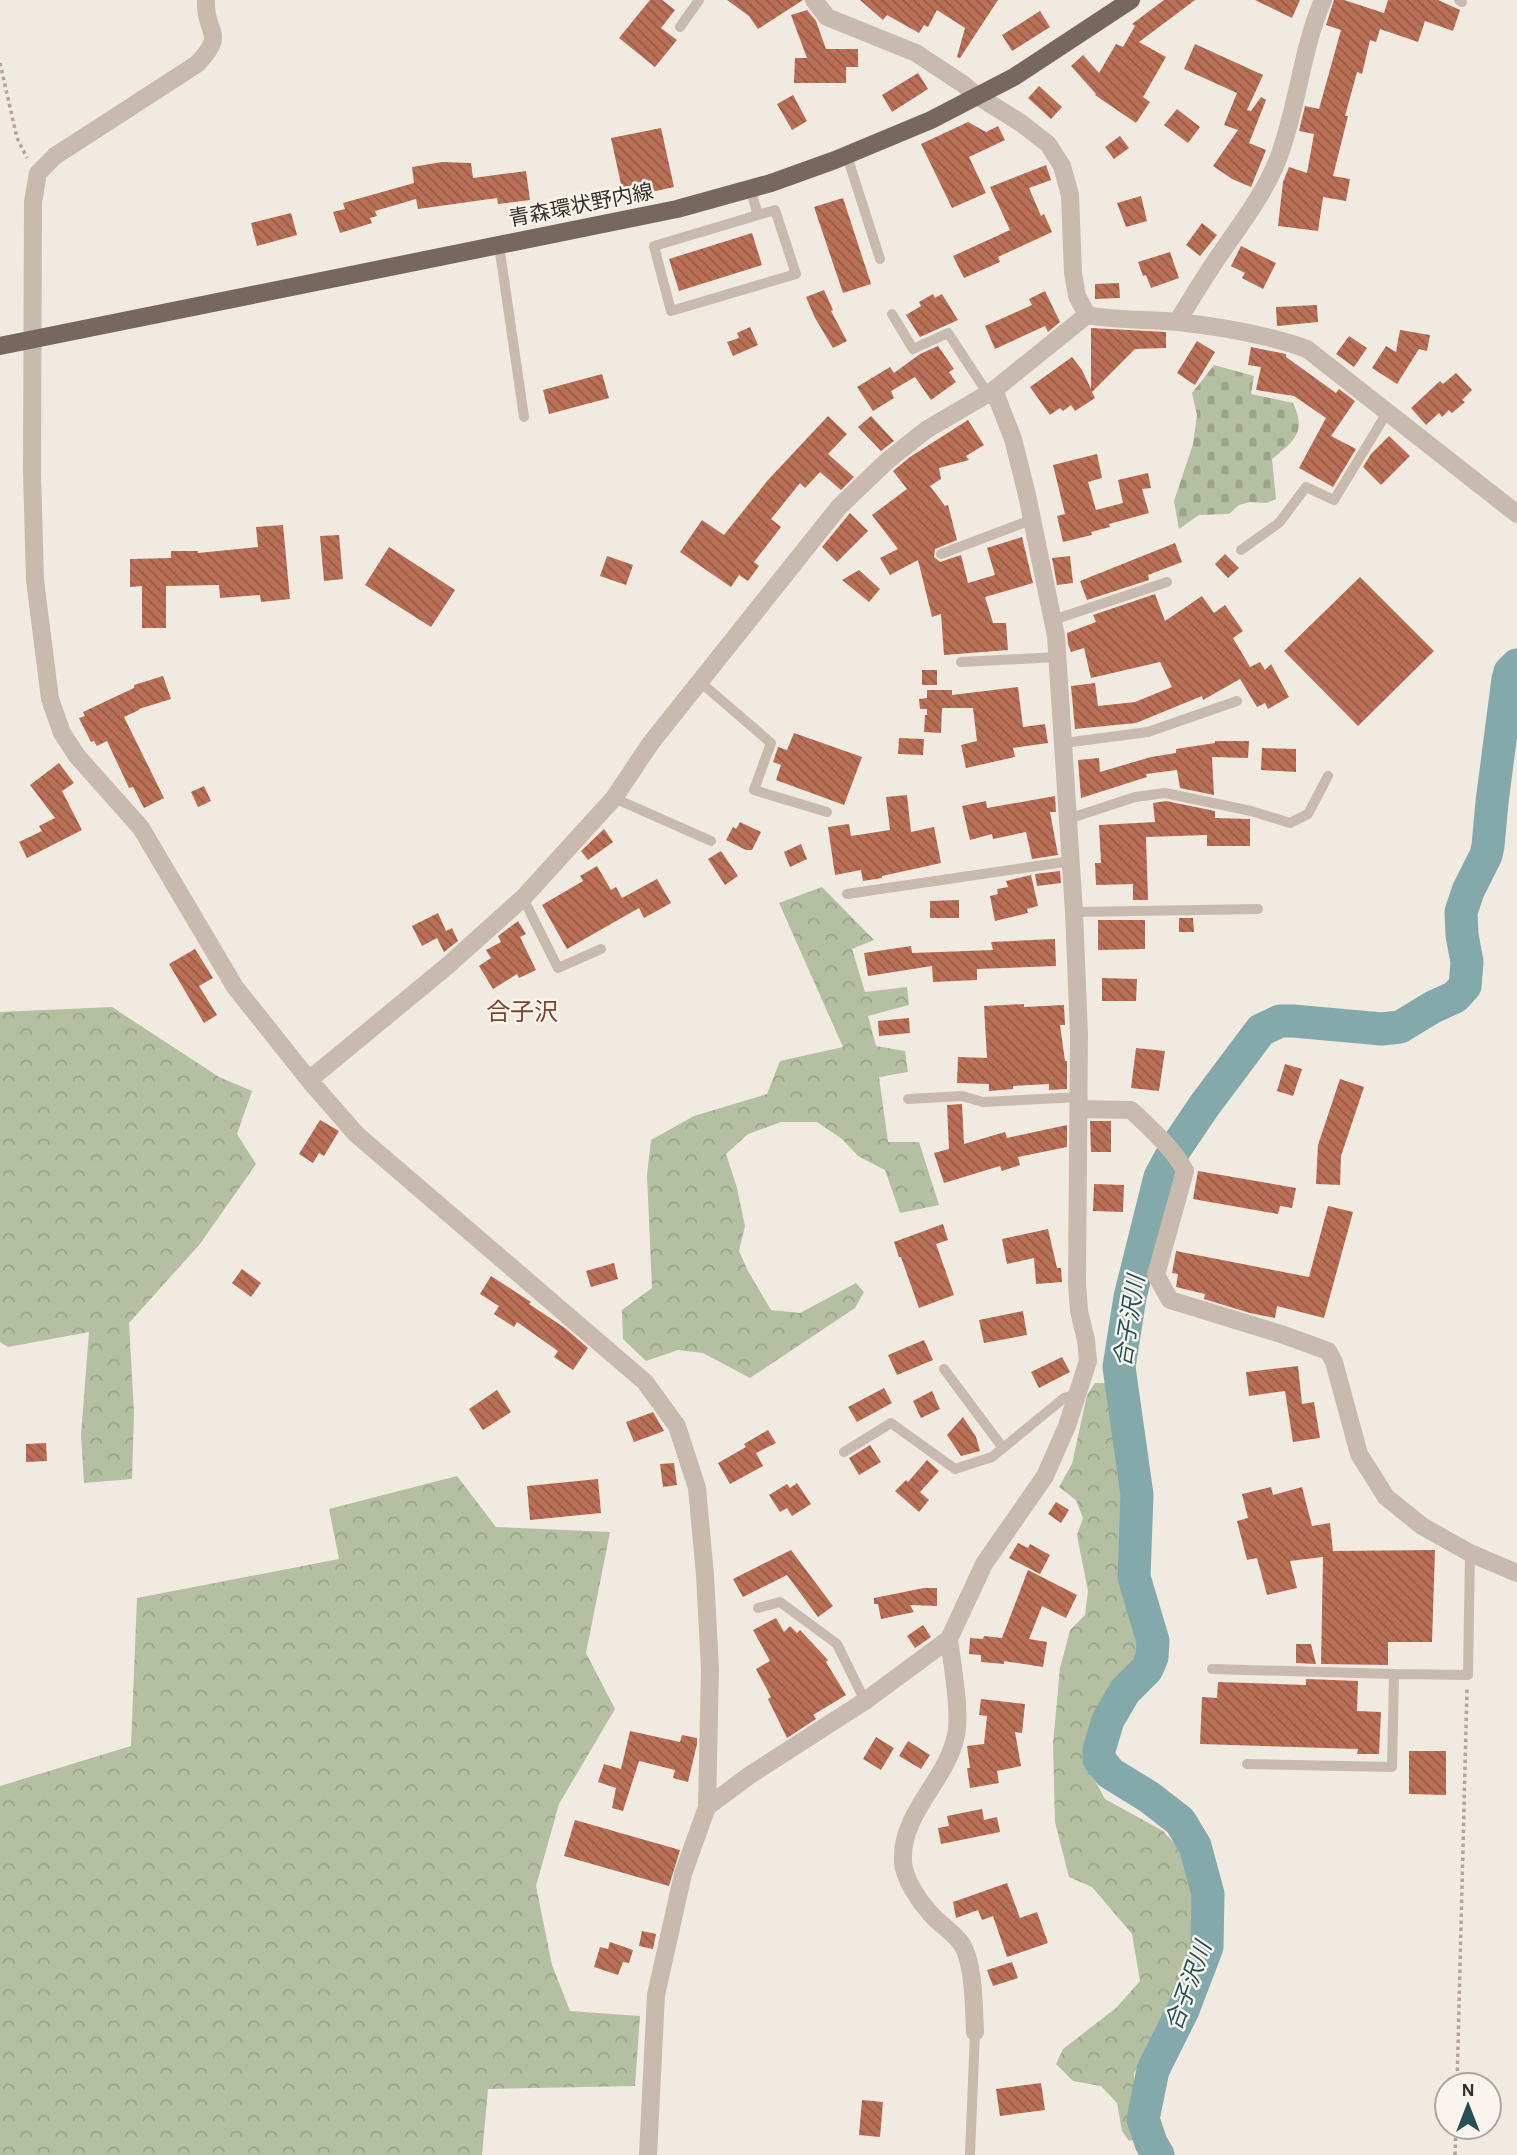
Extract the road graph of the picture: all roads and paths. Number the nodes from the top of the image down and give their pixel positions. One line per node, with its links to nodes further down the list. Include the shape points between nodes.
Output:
1 (206, 0): 10 (street, via 205,12 214,34 211,50 197,64 55,156)
2 (699, 0): 6 (lane)
3 (814, 0): 8 (street, via 827,18 916,53)
4 (1131, 0): 8 (main road, 青森環状野内線, via 1014,78)
5 (1323, 0): 17 (street, via 1311,27 1278,158 1261,194)
6 (680, 27)
7 (0, 63): 10 (path, via 17,138)
8 (976, 95): 9 (main road, 青森環状野内線); 16 (street, via 1048,144 1062,166 1070,195 1073,273)
9 (847, 156): 11 (main road, 青森環状野内線); 14 (lane)
10 (38, 173): 18 (street, via 33,202)
11 (750, 188): 12 (lane); 13 (main road, 青森環状野内線, via 677,209)
12 (758, 215): 12 (lane, via 775,210 796,275 671,311 654,246)
13 (499, 245): 18 (main road, 青森環状野内線); 22 (lane)
14 (880, 259)
15 (892, 314): 20 (lane, via 913,349 948,333)
16 (1087, 315): 17 (street); 20 (street)
17 (1177, 322): 21 (street, via 1282,340 1307,349)
18 (34, 339): 19 (main road, 青森環状野内線); 45 (street, via 35,580 50,699 62,733 141,828 235,987)
19 (0, 346)
20 (991, 392): 24 (street, via 1013,439); 31 (street, via 926,430 839,507)
21 (1388, 411): 23 (street); 25 (lane, via 1334,500 1306,487 1279,523)
22 (524, 416)
23 (1517, 514)
24 (1031, 520): 26 (lane); 28 (street)
25 (1241, 550)
26 (941, 554)
27 (1167, 582): 28 (lane)
28 (1053, 620): 29 (street)
29 (1058, 657): 30 (lane); 33 (street)
30 (961, 662)
31 (699, 681): 35 (street); 36 (lane, via 771,743 754,790)
32 (1237, 701): 33 (lane, via 1148,732)
33 (1064, 743): 37 (street)
34 (1328, 776): 37 (lane, via 1308,814 1290,823 1165,793 1135,797)
35 (614, 798): 38 (lane); 41 (street)
36 (827, 813)
37 (1068, 819): 39 (street)
38 (712, 841)
39 (1071, 861): 40 (lane); 43 (street)
40 (848, 894)
41 (523, 898): 44 (lane, via 558,968); 45 (street)
42 (1258, 909): 43 (lane)
43 (1074, 912): 47 (street)
44 (601, 949)
45 (309, 1080): 61 (street, via 356,1134 645,1382 677,1426 697,1488 705,1574 710,1669)
46 (908, 1099): 47 (lane, via 962,1096 983,1102)
47 (1080, 1103): 49 (street, via 1077,1283 1088,1361); 52 (street, via 1131,1110 1182,1164 1185,1171 1156,1275 1171,1300 1328,1351 1359,1454 1385,1497 1422,1526)
48 (944, 1369): 50 (lane)
49 (1077, 1394): 50 (lane, via 1064,1398); 55 (street, via 1045,1476 984,1564)
50 (1003, 1448): 51 (lane, via 992,1457 956,1469 891,1423)
51 (844, 1452)
52 (1470, 1553): 53 (street); 58 (lane)
53 (1517, 1573)
54 (758, 1608): 59 (lane, via 780,1602 837,1644)
55 (949, 1639): 59 (street); 62 (street, via 957,1735 906,1833 903,1863 909,1882 929,1912 962,1944 974,1994)
56 (1212, 1669): 57 (lane)
57 (1394, 1674): 58 (lane); 60 (lane, via 1392,1767)
58 (1468, 1675): 63 (path)
59 (865, 1701): 61 (street)
60 (1247, 1764)
61 (707, 1807): 64 (street, via 683,1874 656,1995)
62 (975, 2032): 65 (lane)
63 (1457, 2071)
64 (648, 2155)
65 (970, 2155)

